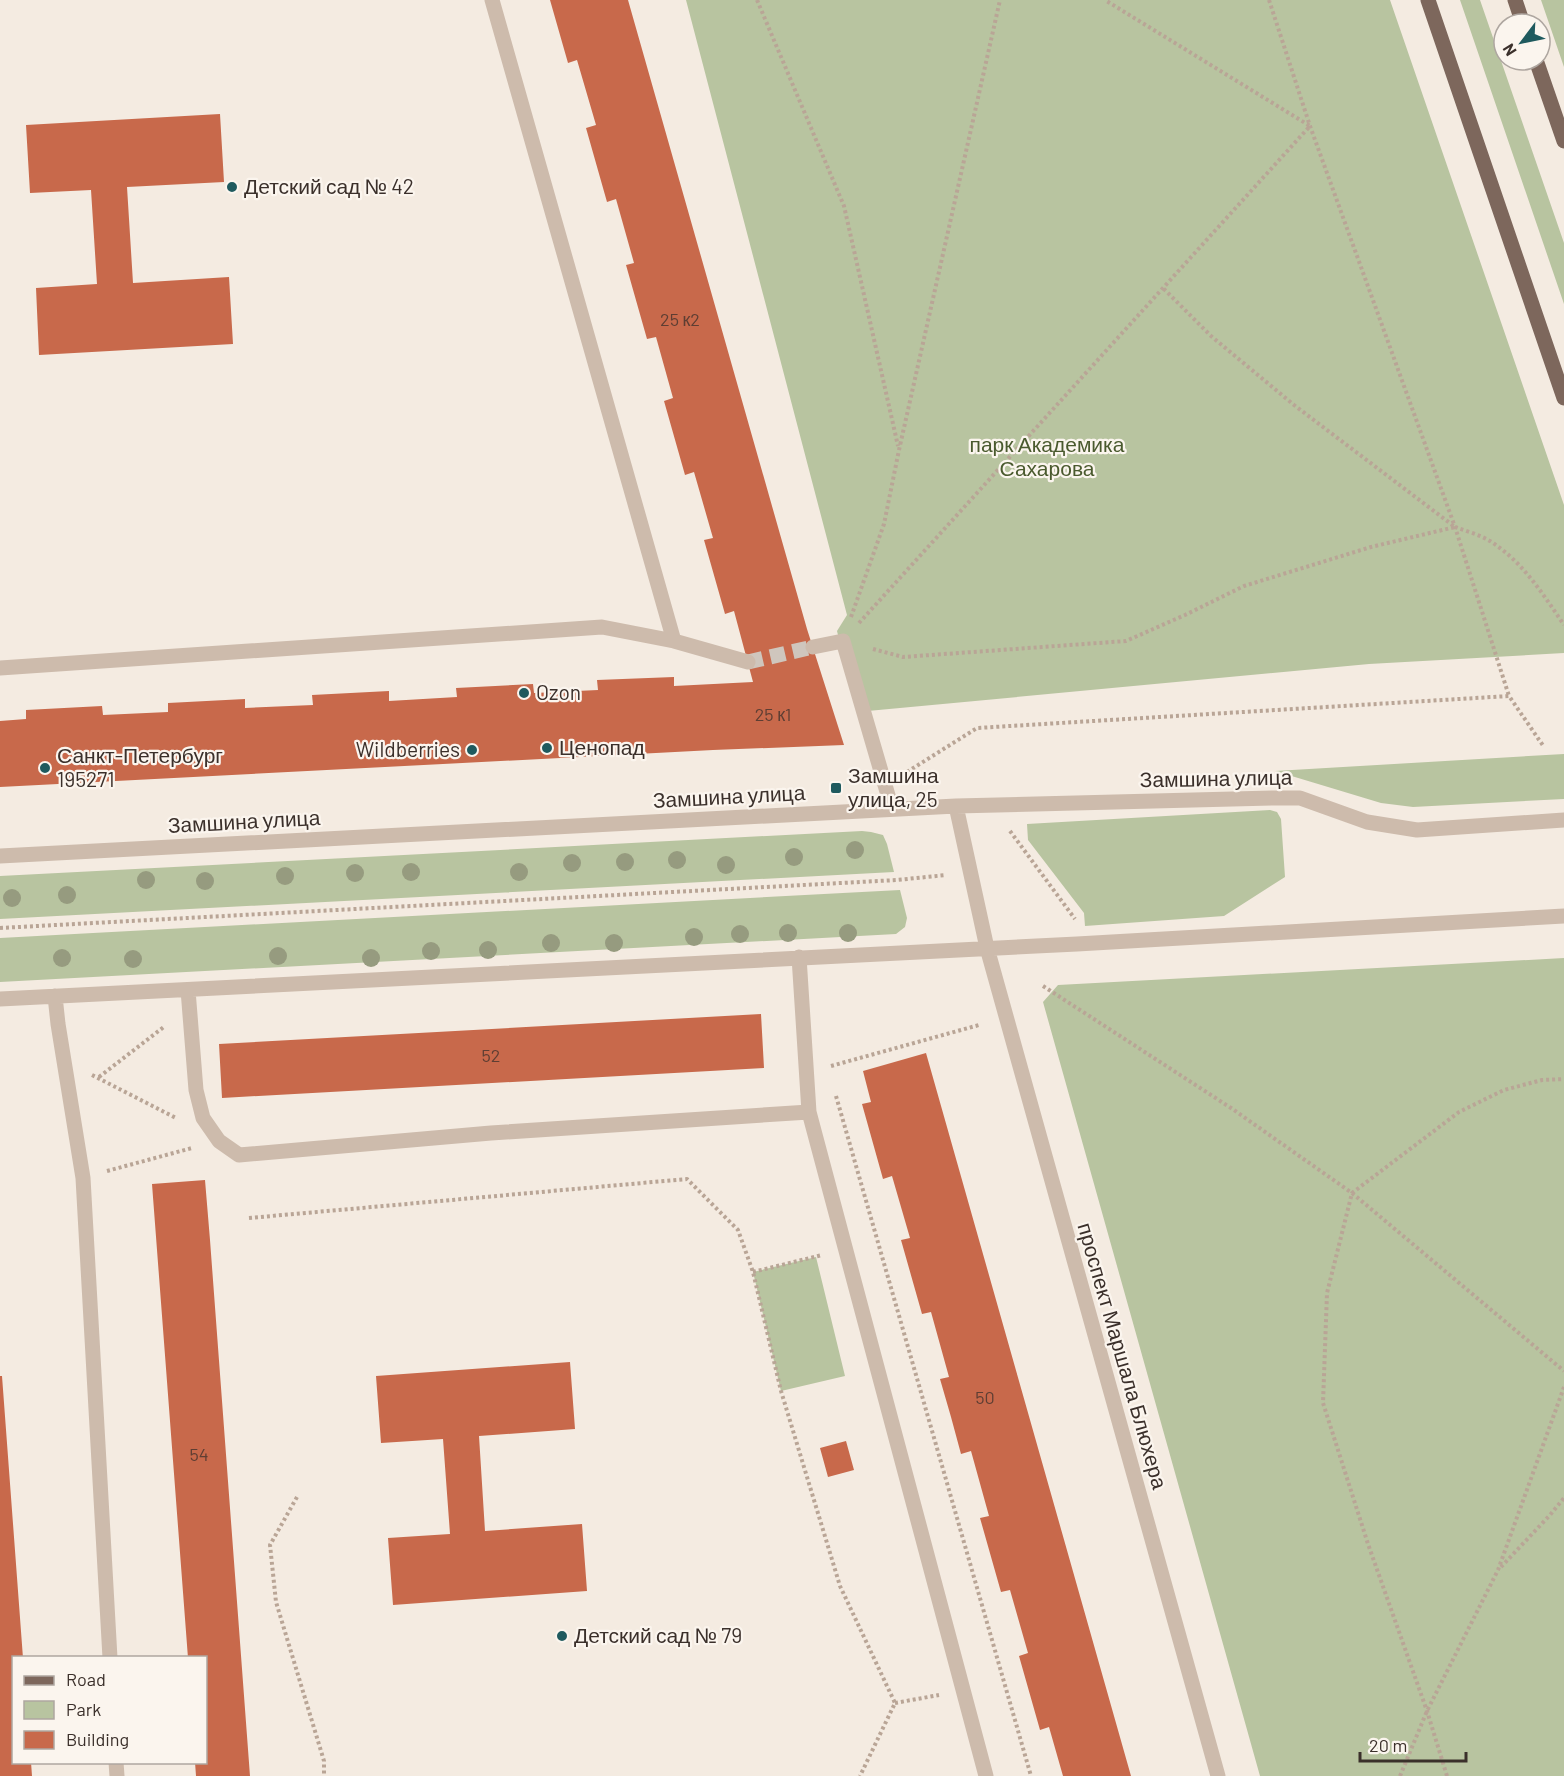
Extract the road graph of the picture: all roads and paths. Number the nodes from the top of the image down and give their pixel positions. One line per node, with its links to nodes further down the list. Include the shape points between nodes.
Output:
1 (492, 0): 16 (street)
2 (757, 0): 12 (path, via 844,206)
3 (1000, 0): 12 (path)
4 (1104, 0): 8 (path)
5 (1269, 0): 8 (path)
6 (1428, 0): 11 (main road)
7 (1540, 72): 9 (main road)
8 (1310, 126): 10 (path); 13 (path)
9 (1564, 141)
10 (1163, 288): 13 (path, via 1211,336 1294,405); 15 (path)
11 (1564, 398)
12 (899, 450): 15 (path, via 884,524)
13 (1455, 527): 14 (path, via 1489,540 1518,563); 15 (path, via 1371,547 1244,586 1126,641 903,657); 20 (path)
14 (1564, 625)
15 (843, 640): 17 (street); 22 (street)
16 (674, 641): 18 (street); 19 (street, via 602,627)
17 (813, 647)
18 (748, 662)
19 (0, 668)
20 (1509, 696): 21 (path); 22 (path, via 977,728)
21 (1544, 747)
22 (885, 785): 24 (street)
23 (956, 806): 24 (street, Замшина улица); 25 (street, Замшина улица, via 1300,798 1367,822 1417,830); 28 (street, проспект Маршала Блюхера)
24 (892, 809): 27 (street, Замшина улица)
25 (1564, 820)
26 (1004, 824): 30 (path, via 1075,918)
27 (0, 856)
28 (970, 873): 31 (path); 32 (street, проспект Маршала Блюхера)
29 (1564, 916): 32 (street)
30 (1075, 926)
31 (0, 928)
32 (987, 948): 33 (street); 66 (street, проспект Маршала Блюхера)
33 (799, 957): 35 (street); 41 (street)
34 (1043, 986): 49 (path, via 1232,1108)
35 (188, 990): 36 (street); 47 (street, via 196,1090 203,1118)
36 (55, 996): 37 (street); 40 (street)
37 (0, 999)
38 (979, 1025): 41 (path)
39 (165, 1026): 42 (path)
40 (64, 1065): 42 (path); 48 (street)
41 (807, 1072): 45 (street)
42 (99, 1077): 46 (path)
43 (1564, 1079): 49 (path, via 1504,1090 1460,1112)
44 (834, 1090): 65 (path)
45 (809, 1112): 47 (street, via 239,1155); 51 (street)
46 (179, 1120)
47 (219, 1141): 48 (path)
48 (83, 1178): 58 (street)
49 (1352, 1193): 53 (path); 61 (path, via 1327,1293 1323,1403)
50 (249, 1218): 52 (path, via 687,1179 738,1230)
51 (846, 1249): 52 (path); 59 (street)
52 (753, 1272): 60 (path, via 781,1391 840,1586)
53 (1564, 1371)
54 (1564, 1387): 57 (path)
55 (297, 1497): 62 (path, via 270,1545 276,1602 324,1761)
56 (1564, 1498): 57 (path)
57 (1498, 1570): 61 (path)
58 (110, 1656)
59 (963, 1690): 60 (path); 64 (street)
60 (895, 1703): 63 (path)
61 (1426, 1711): 67 (path); 68 (path)
62 (324, 1776)
63 (860, 1776)
64 (986, 1776)
65 (1031, 1776)
66 (1218, 1776)
67 (1400, 1776)
68 (1447, 1776)

